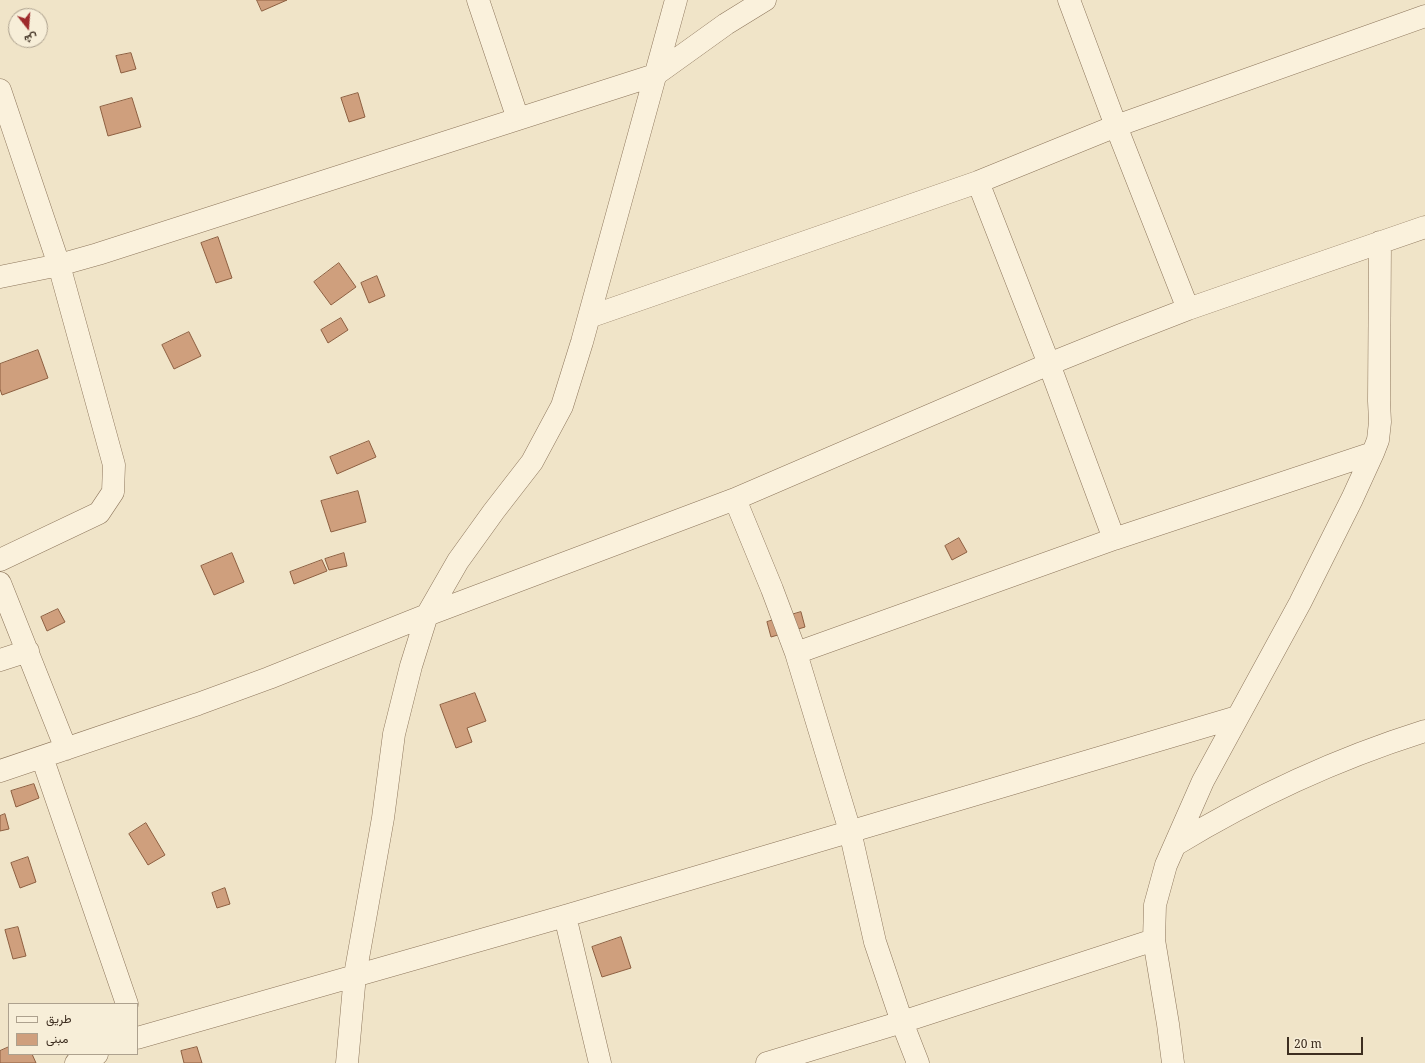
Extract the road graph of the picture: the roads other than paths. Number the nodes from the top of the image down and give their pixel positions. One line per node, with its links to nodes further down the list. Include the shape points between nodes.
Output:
1 (478, 0): 8 (street)
2 (676, 0): 6 (street)
3 (765, 0): 6 (street, via 726,24)
4 (1069, 0): 9 (street)
5 (1425, 16): 9 (street)
6 (655, 75): 8 (street); 16 (street)
7 (0, 90): 13 (street)
8 (518, 119): 13 (street)
9 (1116, 126): 10 (street); 15 (street)
10 (978, 182): 16 (street); 17 (street)
11 (1425, 227): 12 (street)
12 (1380, 242): 15 (street); 18 (street, via 1380,422 1378,440)
13 (59, 265): 14 (street); 21 (street, via 114,465 113,492 99,513)
14 (0, 277)
15 (1188, 309): 17 (street)
16 (589, 317): 23 (street, via 562,406 532,462 458,562)
17 (1050, 364): 19 (street); 20 (street)
18 (1373, 453): 20 (street); 27 (street, via 1300,603)
19 (735, 499): 23 (street); 25 (street)
20 (1114, 539): 25 (street)
21 (0, 560)
22 (0, 582): 24 (street)
23 (427, 615): 29 (street, via 269,678); 36 (street, via 394,734 383,818)
24 (28, 651): 26 (street); 29 (street)
25 (796, 653): 32 (street)
26 (0, 660)
27 (1238, 717): 32 (street); 33 (street, via 1203,781)
28 (1425, 732): 33 (street, via 1386,743 1270,792)
29 (66, 749): 30 (street)
30 (42, 757): 31 (street); 37 (street)
31 (0, 772)
32 (850, 831): 34 (street); 38 (street, via 875,942)
33 (1175, 845): 35 (street, via 1166,865 1156,905)
34 (566, 916): 36 (street); 43 (street)
35 (1154, 940): 38 (street); 46 (street)
36 (355, 975): 39 (street); 42 (street)
37 (127, 1003)
38 (902, 1022): 44 (street); 45 (street)
39 (138, 1036)
40 (94, 1055): 41 (street)
41 (76, 1063)
42 (347, 1063)
43 (600, 1063)
44 (767, 1063)
45 (918, 1063)
46 (1173, 1063)

